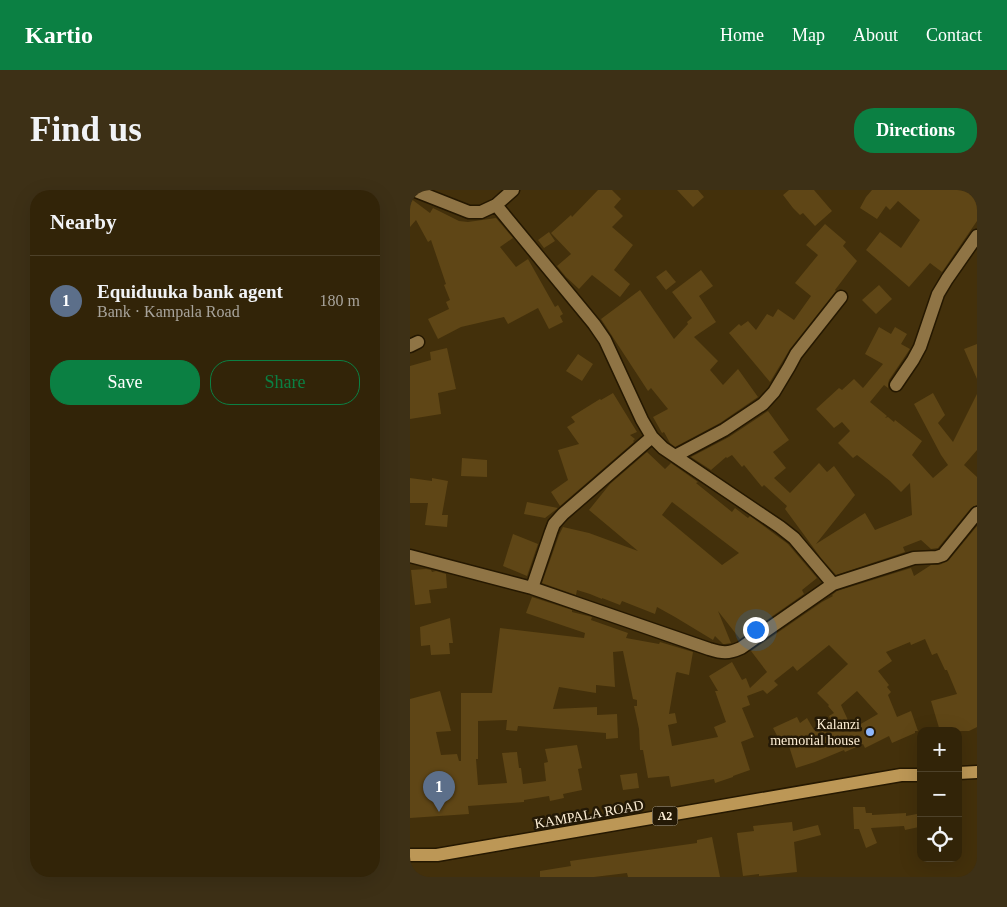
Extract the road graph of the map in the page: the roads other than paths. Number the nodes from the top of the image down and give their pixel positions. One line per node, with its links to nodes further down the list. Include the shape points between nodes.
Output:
1 (413, 190): 3 (street, via 469,212 481,212)
2 (513, 190): 3 (street)
3 (496, 205): 7 (street, via 605,340)
4 (977, 236): 6 (street, via 938,294 920,346)
5 (841, 297): 8 (street, via 796,354 774,392 763,404 724,430)
6 (896, 385)
7 (652, 437): 8 (street); 12 (street, via 554,524)
8 (675, 456): 11 (street, via 794,538)
9 (977, 514): 11 (street, via 937,557 914,558)
10 (410, 556): 12 (street)
11 (833, 584): 12 (street, via 731,653 709,649)
12 (532, 588)
13 (977, 772): 14 (main road)
14 (962, 773)
15 (917, 775): 16 (main road, KAMPALA ROAD / A2, via 901,775 437,855)
16 (410, 855)

